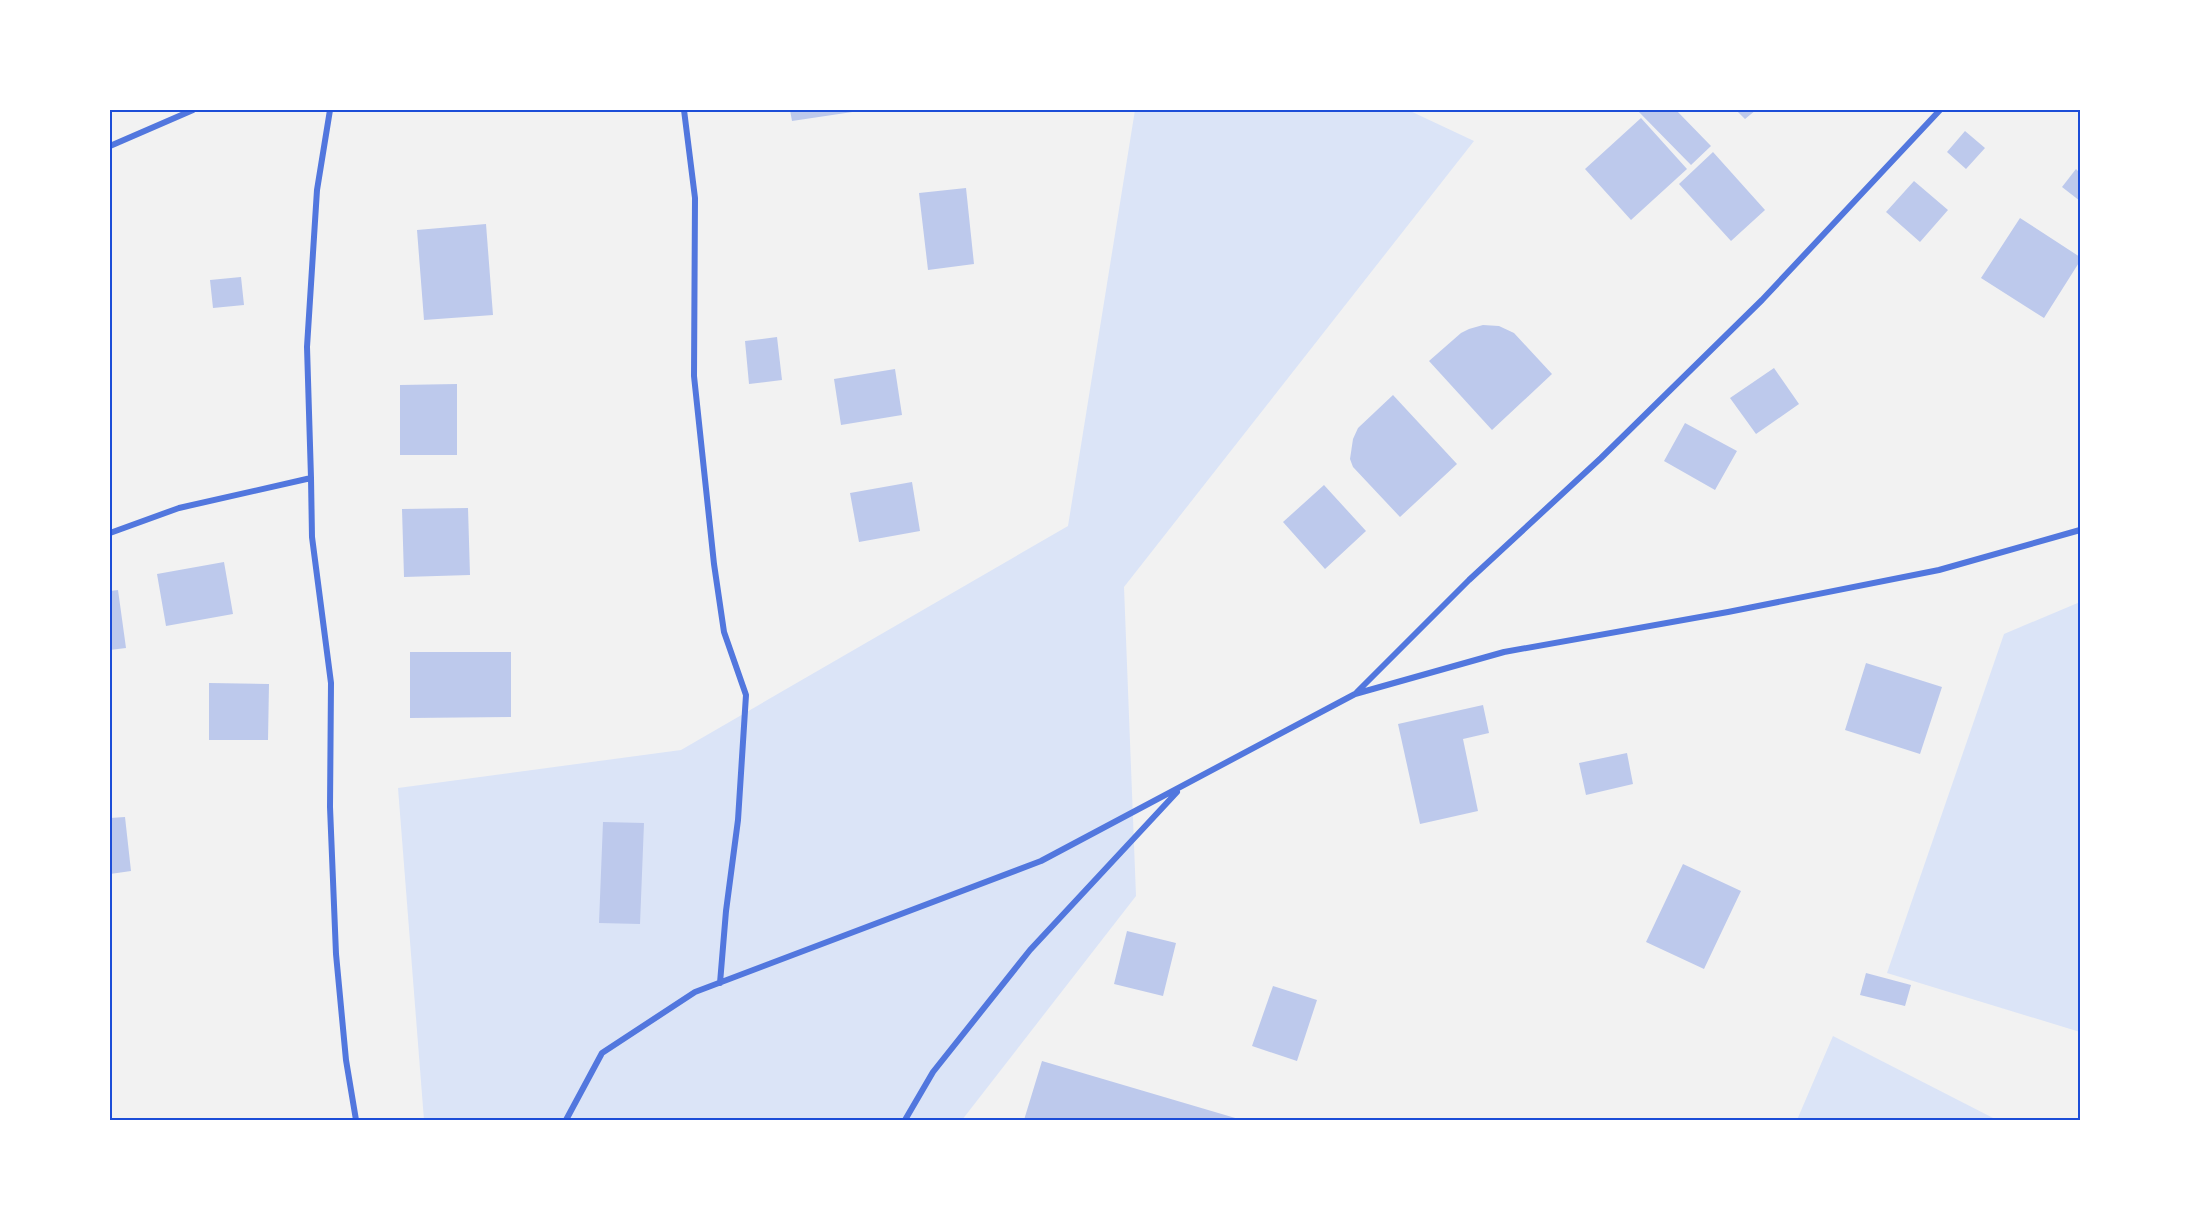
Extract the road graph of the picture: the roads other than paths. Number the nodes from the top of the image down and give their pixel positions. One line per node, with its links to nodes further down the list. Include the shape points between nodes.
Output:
1 (193, 110): 5 (street)
2 (330, 110): 6 (street, via 316,190 307,347)
3 (684, 110): 11 (street, via 695,198 694,376 724,632 746,695 738,820)
4 (1940, 110): 9 (street, via 1762,300)
5 (110, 146)
6 (311, 478): 8 (street, via 179,508); 12 (street, via 312,537 332,683 330,807 336,954 345,1060)
7 (2080, 530): 9 (street, via 1939,570 1504,652)
8 (110, 533)
9 (1355, 694): 10 (street)
10 (1182, 787): 11 (street, via 1041,861); 14 (street, via 1030,950 933,1072)
11 (720, 983): 13 (street, via 695,993 602,1053)
12 (356, 1120)
13 (566, 1120)
14 (905, 1120)

